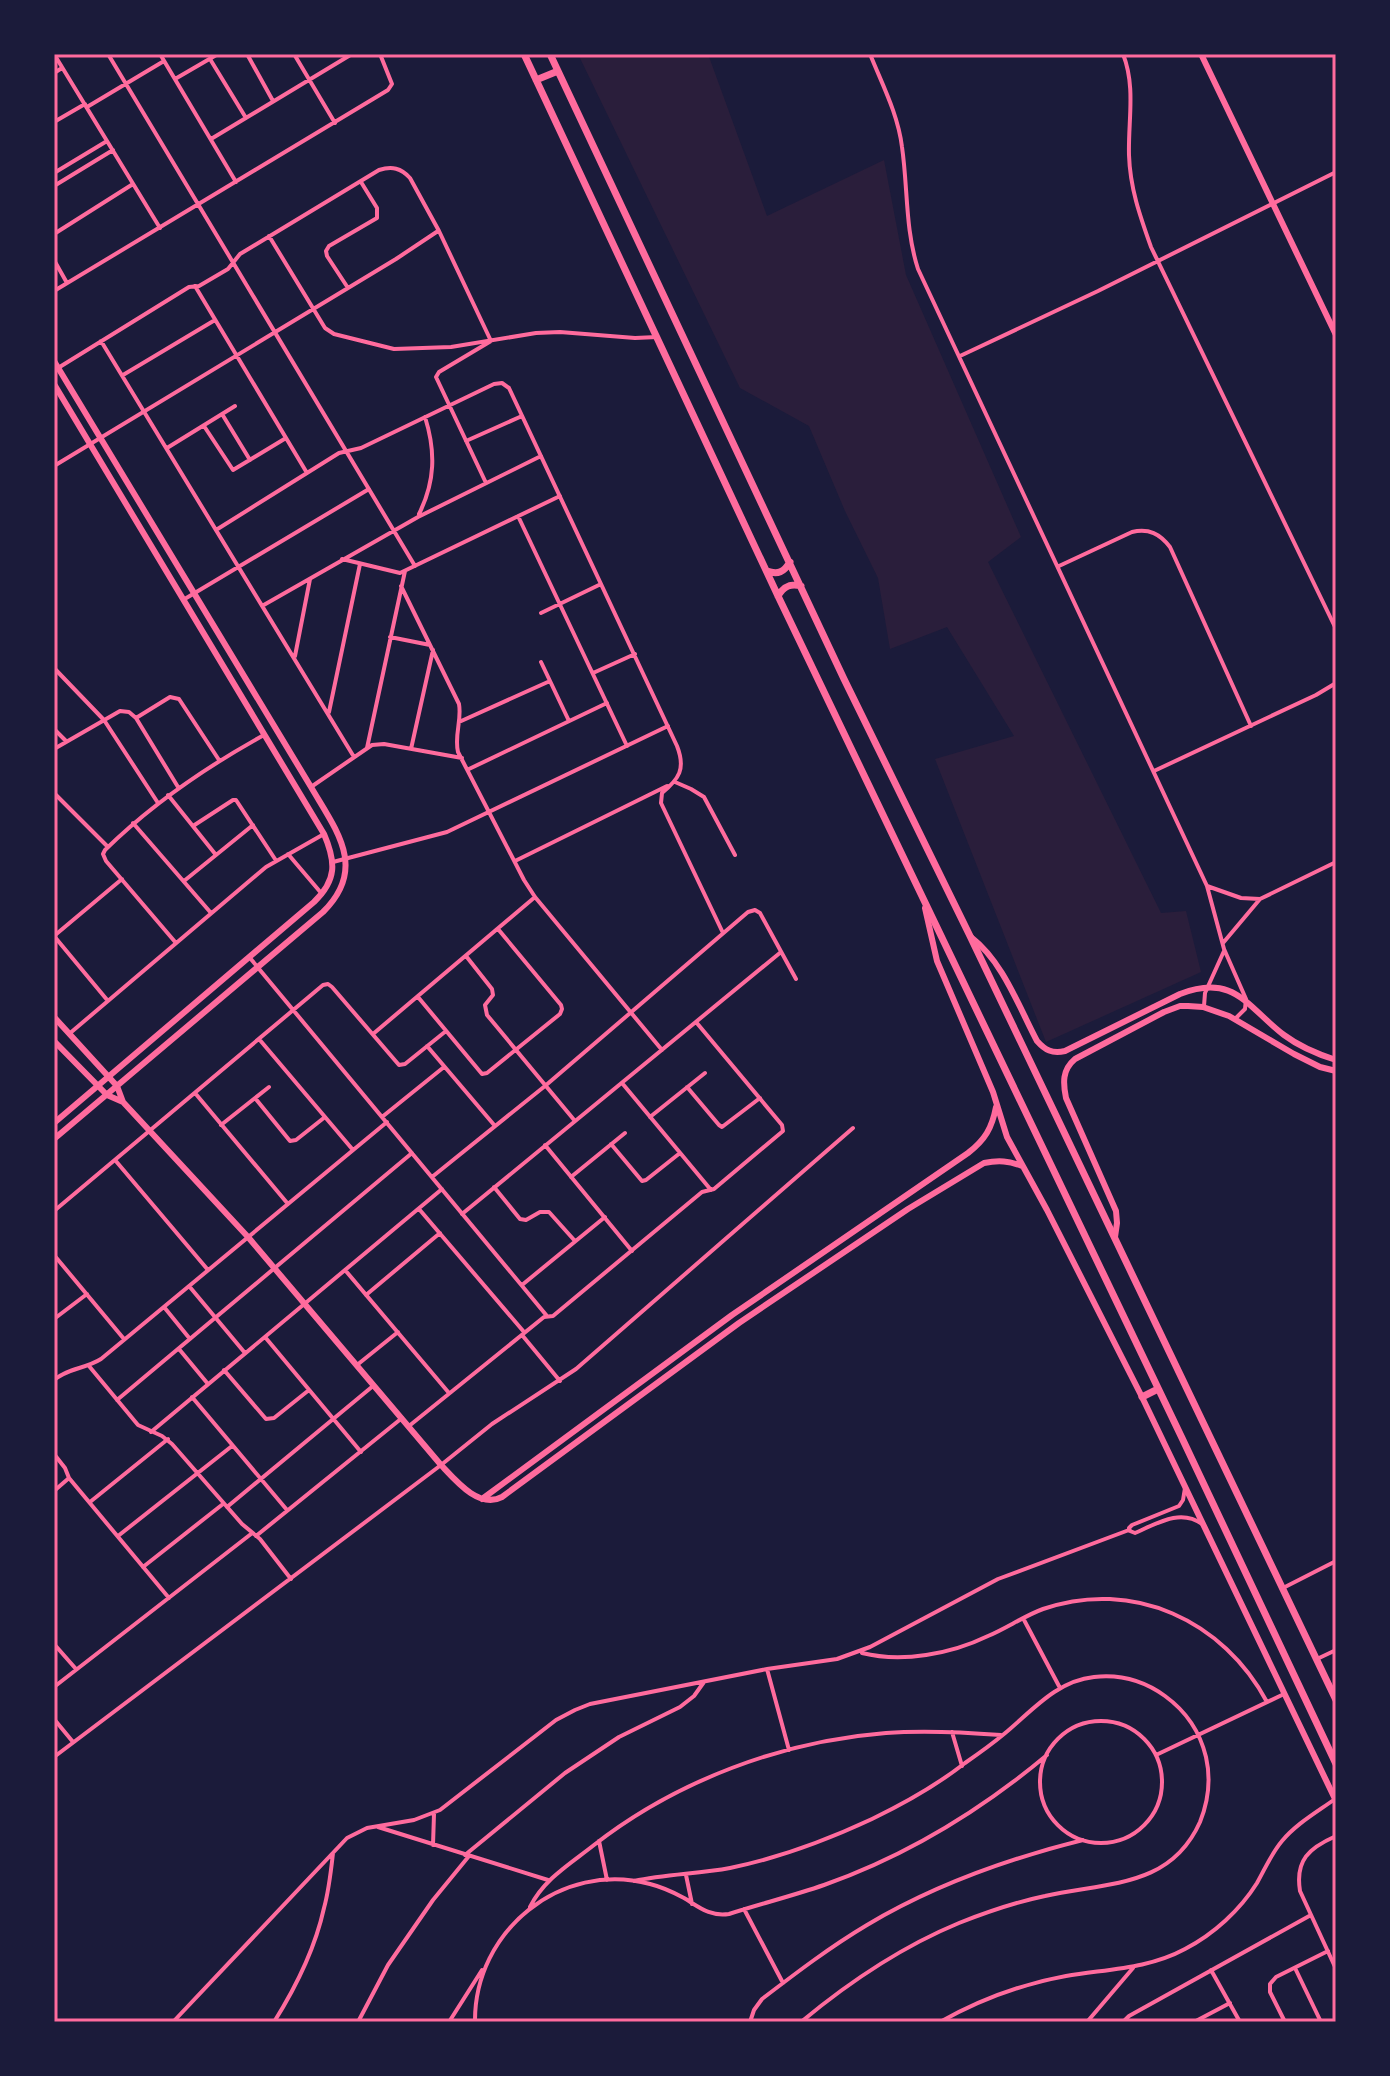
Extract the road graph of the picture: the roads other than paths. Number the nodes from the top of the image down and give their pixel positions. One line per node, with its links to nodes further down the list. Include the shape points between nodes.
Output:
1 (54, 54): 17 (street)
2 (108, 54): 23 (street)
3 (160, 54): 16 (street)
4 (218, 54): 15 (street)
5 (247, 54): 24 (street)
6 (294, 54): 21 (street)
7 (352, 54): 14 (street)
8 (380, 54): 28 (street, via 392,84)
9 (524, 54): 22 (highway)
10 (550, 54): 18 (highway)
11 (870, 54): 59 (street, via 899,131 911,247)
12 (1123, 54): 45 (street, via 1130,77 1131,187)
13 (1201, 54): 38 (street)
14 (344, 56): 21 (street)
15 (210, 59): 20 (street); 26 (street)
16 (164, 61): 20 (street); 23 (street)
17 (62, 68): 19 (street); 25 (street)
18 (558, 71): 22 (highway); 88 (highway)
19 (54, 73)
20 (175, 79): 29 (street)
21 (310, 80): 24 (street); 28 (street)
22 (536, 80): 55 (highway)
23 (126, 84): 25 (street); 39 (street)
24 (274, 101): 26 (street)
25 (86, 106): 27 (street); 30 (street)
26 (246, 118): 29 (street)
27 (54, 122)
28 (335, 123): 35 (street)
29 (211, 139): 35 (street)
30 (107, 141): 31 (street); 33 (street)
31 (113, 150): 36 (street); 37 (street)
32 (1336, 172): 38 (street)
33 (54, 173)
34 (360, 181): 41 (street, via 393,167 405,173); 43 (street); 49 (street, via 377,208 377,218 326,251)
35 (236, 182): 39 (street)
36 (134, 184): 40 (street); 42 (street)
37 (54, 186)
38 (1274, 203): 45 (street); 54 (street)
39 (198, 204): 40 (street); 46 (street)
40 (160, 228): 47 (street)
41 (439, 231): 49 (street); 57 (street)
42 (54, 234)
43 (269, 236): 46 (street); 51 (street)
44 (54, 260): 47 (street)
45 (1158, 261): 59 (street); 105 (street)
46 (234, 263): 48 (street); 53 (street)
47 (67, 283): 50 (street)
48 (195, 286): 52 (street); 56 (street)
49 (348, 288): 51 (street)
50 (54, 291)
51 (313, 310): 53 (street); 57 (street, via 334,334 394,349)
52 (215, 320): 58 (street); 61 (street)
53 (275, 332): 58 (street); 75 (street)
54 (1336, 335)
55 (657, 337): 57 (street, via 560,332); 94 (highway)
56 (101, 341): 60 (street); 61 (street)
57 (491, 341): 64 (street, via 437,374)
58 (237, 355): 65 (street); 71 (street)
59 (960, 356): 91 (street)
60 (56, 364): 70 (street)
61 (123, 375): 65 (street)
62 (54, 384): 73 (street)
63 (235, 406): 66 (street)
64 (449, 406): 67 (street, via 498,383 509,388); 68 (street); 72 (street)
65 (145, 411): 70 (street); 74 (street)
66 (222, 414): 69 (street); 77 (street)
67 (522, 416): 72 (street); 76 (street)
68 (425, 417): 75 (street); 84 (street, via 434,464)
69 (204, 426): 74 (street); 77 (street, via 231,470)
70 (100, 438): 73 (street); 99 (street)
71 (286, 438): 77 (street); 79 (street)
72 (466, 441): 80 (street)
73 (90, 444): 78 (street); 101 (street)
74 (167, 448): 85 (street)
75 (347, 452): 79 (street); 81 (street)
76 (541, 456): 80 (street); 82 (street)
77 (251, 461)
78 (54, 466)
79 (307, 473): 85 (street)
80 (486, 483): 84 (street)
81 (369, 489): 86 (street); 92 (street)
82 (560, 496): 83 (street); 96 (street)
83 (518, 516): 90 (street); 102 (street)
84 (418, 517): 86 (street)
85 (216, 530): 92 (street)
86 (394, 530): 87 (street); 90 (street)
87 (342, 559): 89 (street); 95 (street)
88 (790, 562): 94 (highway, via 781,572); 98 (highway)
89 (360, 564): 93 (street); 116 (street)
90 (415, 566): 93 (street)
91 (1059, 566): 122 (street, via 1132,532 1158,534 1170,547); 134 (street)
92 (239, 567): 99 (street); 103 (street)
93 (405, 571): 97 (street)
94 (767, 571): 100 (highway)
95 (310, 578): 103 (street); 109 (street)
96 (601, 584): 102 (street); 108 (street)
97 (401, 586): 106 (street); 107 (street)
98 (801, 586): 100 (highway, via 787,586); 165 (highway)
99 (194, 594): 101 (street); 137 (street)
100 (778, 596): 161 (highway)
101 (183, 600): 124 (street)
102 (560, 604): 104 (street); 112 (street)
103 (262, 606): 109 (street)
104 (541, 613)
105 (1336, 629)
106 (390, 637): 107 (street); 127 (street)
107 (432, 647): 120 (street, via 459,704); 129 (street)
108 (635, 654): 112 (street); 121 (street)
109 (294, 659): 116 (street)
110 (541, 662): 113 (street)
111 (54, 668): 118 (street)
112 (593, 674): 115 (street)
113 (550, 681): 119 (street); 120 (street)
114 (1336, 683): 122 (street)
115 (607, 703): 119 (street); 126 (street)
116 (328, 715): 130 (street)
117 (136, 718): 118 (street, via 120,711); 132 (street, via 170,697 179,699); 136 (street)
118 (104, 720): 125 (street); 140 (street)
119 (569, 721): 133 (street)
120 (459, 722): 131 (street, via 456,737)
121 (668, 726): 126 (street); 135 (street, via 681,754)
122 (1251, 726): 134 (street)
123 (54, 729): 125 (street)
124 (264, 735): 132 (street); 145 (street)
125 (66, 741): 128 (street)
126 (627, 746): 141 (street)
127 (367, 748): 129 (street, via 384,744); 130 (street)
128 (54, 749)
129 (411, 749): 131 (street)
130 (354, 757): 137 (street)
131 (462, 758): 133 (street)
132 (219, 760): 136 (street)
133 (469, 769): 141 (street)
134 (1154, 771): 157 (street)
135 (675, 782): 149 (street, via 704,797); 152 (street); 164 (street, via 662,793 661,803)
136 (178, 787): 139 (street)
137 (311, 787): 150 (street)
138 (54, 793): 146 (street)
139 (168, 795): 140 (street); 144 (street)
140 (158, 803): 142 (street)
141 (491, 811): 150 (street, via 440,834); 152 (street)
142 (133, 823): 146 (street); 156 (street)
143 (253, 824): 144 (street, via 235,800); 148 (street); 151 (street)
144 (193, 826): 148 (street)
145 (324, 834): 147 (street); 153 (street)
146 (108, 847): 155 (street, via 104,857)
147 (288, 854): 151 (street); 158 (street)
148 (216, 855): 156 (street)
149 (735, 855)
150 (347, 859): 153 (street); 171 (street, via 334,899)
151 (276, 860): 162 (street)
152 (515, 861): 159 (street)
153 (333, 862): 158 (street)
154 (1336, 862): 160 (street)
155 (122, 879): 166 (street); 176 (street, via 54,936)
156 (184, 881): 162 (street)
157 (1207, 886): 160 (street); 167 (street)
158 (322, 894): 170 (street)
159 (535, 897): 163 (street); 179 (street)
160 (1260, 899): 167 (street)
161 (923, 900): 207 (street, via 937,961); 272 (highway)
162 (211, 913): 166 (street)
163 (498, 929): 169 (street); 189 (street, via 562,1009)
164 (723, 933): 168 (street, via 748,912 758,911); 179 (street)
165 (970, 936): 173 (street, via 998,966 1037,1041 1053,1052 1065,1051 1180,994); 240 (highway)
166 (176, 943): 176 (street)
167 (1224, 946): 173 (street); 175 (street)
168 (781, 952): 172 (street); 182 (street)
169 (466, 956): 174 (street); 189 (street, via 492,989 485,1012)
170 (250, 957): 171 (street); 195 (street)
171 (258, 967): 178 (street); 198 (street)
172 (796, 979)
173 (1208, 988): 175 (street); 177 (street)
174 (418, 997): 183 (street); 185 (street)
175 (1246, 999): 181 (street); 191 (street, via 1285,1036)
176 (108, 1001): 184 (street)
177 (1203, 1007): 181 (street); 240 (street, via 1164,1012 1081,1055 1065,1071 1066,1098 1116,1211)
178 (293, 1010): 185 (street, via 328,984); 186 (street); 210 (street)
179 (630, 1012): 190 (street); 199 (street)
180 (54, 1017): 184 (street)
181 (1235, 1019): 193 (street, via 1311,1063)
182 (696, 1022): 190 (street); 205 (street)
183 (446, 1031): 188 (street); 189 (street, via 482,1074)
184 (69, 1034): 195 (street)
185 (373, 1034): 188 (street, via 401,1065)
186 (259, 1039): 202 (street); 208 (street)
187 (54, 1041): 197 (street)
188 (427, 1046): 192 (street)
189 (516, 1050): 199 (street)
190 (662, 1050): 196 (street)
191 (1336, 1060)
192 (444, 1067): 210 (street); 214 (street)
193 (1336, 1071)
194 (705, 1073): 201 (street)
195 (109, 1077): 197 (street); 198 (street)
196 (622, 1083): 209 (street); 211 (street)
197 (98, 1086): 203 (street); 212 (street)
198 (117, 1086): 203 (street); 206 (street)
199 (545, 1086): 211 (street); 214 (street)
200 (269, 1087): 204 (street)
201 (687, 1087): 205 (street, via 722,1127); 209 (street)
202 (195, 1093): 213 (street); 216 (street)
203 (107, 1095): 206 (street); 218 (street)
204 (255, 1098): 208 (street, via 292,1142); 213 (street)
205 (760, 1098): 230 (street, via 783,1131)
206 (123, 1102): 216 (street)
207 (996, 1107): 225 (street); 231 (street, via 979,1144)
208 (325, 1117): 221 (street)
209 (650, 1117): 223 (street)
210 (384, 1120): 221 (street); 222 (street)
211 (575, 1121): 220 (street)
212 (54, 1123)
213 (221, 1125): 232 (street)
214 (495, 1126): 226 (street)
215 (853, 1128): 269 (street)
216 (149, 1131): 224 (street); 239 (street)
217 (625, 1133): 219 (street)
218 (54, 1139)
219 (611, 1144): 223 (street, via 642,1181); 227 (street)
220 (545, 1145): 227 (street); 228 (street)
221 (353, 1150): 232 (street)
222 (412, 1153): 226 (street); 244 (street)
223 (680, 1153): 230 (street)
224 (115, 1160): 235 (street); 245 (street)
225 (1022, 1166): 234 (street, via 1010,1161 984,1163); 276 (street)
226 (432, 1177): 229 (street)
227 (571, 1177): 237 (street)
228 (494, 1187): 236 (street); 241 (street, via 520,1219 545,1211)
229 (442, 1189): 233 (street); 236 (street)
230 (711, 1190): 242 (street)
231 (901, 1199): 234 (street); 258 (street)
232 (288, 1204): 239 (street)
233 (419, 1209): 238 (street); 246 (street)
234 (908, 1209): 262 (street)
235 (54, 1211)
236 (462, 1214): 247 (street)
237 (605, 1217): 241 (street); 242 (street)
238 (440, 1233): 250 (street); 257 (street)
239 (248, 1237): 244 (street); 245 (street)
240 (1115, 1237): 305 (highway)
241 (575, 1241): 247 (street)
242 (632, 1251): 253 (street)
243 (54, 1255): 249 (street)
244 (275, 1268): 251 (street); 254 (street)
245 (208, 1270): 248 (street)
246 (345, 1270): 250 (street); 251 (street)
247 (522, 1285): 253 (street)
248 (189, 1286): 252 (street); 254 (street)
249 (87, 1294): 255 (street); 260 (street)
250 (366, 1295): 256 (street)
251 (305, 1304): 259 (street); 265 (street)
252 (164, 1307): 260 (street); 261 (street)
253 (547, 1316): 257 (street)
254 (216, 1318): 261 (street); 264 (street)
255 (54, 1319)
256 (398, 1332): 265 (street); 274 (street)
257 (523, 1334): 269 (street); 274 (street)
258 (705, 1335): 262 (street); 292 (street)
259 (264, 1337): 264 (street); 273 (street)
260 (124, 1339): 266 (street)
261 (191, 1340): 263 (street)
262 (710, 1344): 292 (street, via 502,1497)
263 (179, 1349): 270 (street); 277 (street)
264 (245, 1353): 267 (street)
265 (357, 1365): 271 (street)
266 (89, 1366): 268 (street); 277 (street)
267 (224, 1370): 270 (street); 273 (street, via 266,1419)
268 (54, 1380)
269 (560, 1381): 286 (street, via 492,1424)
270 (208, 1384): 275 (street)
271 (374, 1385): 278 (street); 279 (street)
272 (1158, 1389): 276 (highway); 329 (highway)
273 (309, 1390): 279 (street)
274 (449, 1393): 280 (street)
275 (192, 1397): 281 (street); 283 (street)
276 (1142, 1397): 290 (street)
277 (117, 1400): 281 (street)
278 (402, 1418): 280 (street); 284 (street)
279 (333, 1419): 284 (street); 289 (street)
280 (409, 1426): 286 (street)
281 (151, 1432): 282 (street)
282 (168, 1439): 287 (street); 293 (street)
283 (233, 1445): 287 (street); 289 (street)
284 (361, 1452): 296 (street)
285 (54, 1454): 288 (street)
286 (441, 1465): 292 (street); 304 (street)
287 (197, 1473): 294 (street); 301 (street)
288 (69, 1478): 291 (street); 293 (street)
289 (261, 1479): 294 (street); 296 (street)
290 (1184, 1485): 295 (street, via 1183,1500); 298 (street)
291 (54, 1491)
292 (482, 1499)
293 (90, 1502): 301 (street)
294 (225, 1505): 300 (street); 303 (street)
295 (1175, 1508): 297 (street); 299 (street)
296 (287, 1510): 300 (street)
297 (1178, 1516): 298 (street); 299 (street, via 1135,1533)
298 (1203, 1525): 317 (street)
299 (1129, 1530): 310 (street, via 998,1579)
300 (254, 1534): 304 (street); 306 (street)
301 (118, 1536): 303 (street)
302 (1336, 1561): 305 (street)
303 (143, 1567): 306 (street)
304 (291, 1579): 324 (street)
305 (1283, 1588): 311 (highway)
306 (169, 1598): 313 (street)
307 (1023, 1618): 310 (street, via 985,1638 942,1651 892,1657); 316 (street); 319 (street, via 1090,1600 1159,1608 1220,1643)
308 (54, 1644): 313 (street)
309 (1336, 1650): 311 (street)
310 (860, 1652): 312 (street)
311 (1317, 1659): 318 (highway)
312 (767, 1669): 314 (street); 325 (street)
313 (76, 1670): 315 (street)
314 (704, 1682): 332 (street, via 575,1710); 339 (street, via 673,1712 589,1756)
315 (54, 1687)
316 (1060, 1688): 322 (street); 323 (street, via 1094,1677 1142,1683 1174,1702)
317 (1284, 1694): 319 (street); 331 (street)
318 (1336, 1700)
319 (1267, 1702): 323 (street)
320 (54, 1719): 324 (street)
321 (952, 1732): 322 (street); 325 (street, via 884,1733); 330 (street)
322 (1003, 1735): 330 (street)
323 (1198, 1735): 327 (street); 362 (street, via 1208,1767 1206,1804 1191,1838 1165,1865 1131,1881 1043,1896 946,1929 880,1964)
324 (73, 1743): 328 (street)
325 (789, 1750): 336 (street, via 707,1779)
326 (1047, 1755): 327 (street, via 1071,1729 1106,1721 1132,1729); 335 (street, via 1041,1773 1043,1801 1058,1826); 346 (street, via 981,1806 909,1848 838,1880)
327 (1156, 1755): 335 (street, via 1163,1782 1151,1818 1120,1840)
328 (54, 1757)
329 (1336, 1764)
330 (962, 1766): 340 (street, via 874,1818 818,1842 761,1861)
331 (1336, 1800): 350 (street, via 1291,1831 1250,1893 1209,1935 1168,1957)
332 (434, 1814): 333 (street); 337 (street)
333 (374, 1826): 337 (street); 338 (street, via 354,1833)
334 (1336, 1836): 347 (street, via 1319,1844 1300,1866 1300,1891)
335 (1083, 1840): 354 (street, via 998,1864 927,1893 841,1941)
336 (599, 1841): 341 (street); 342 (street)
337 (433, 1845): 339 (street)
338 (334, 1850): 356 (street); 357 (street, via 319,1928)
339 (467, 1855): 341 (street); 358 (street, via 388,1965)
340 (686, 1875): 343 (street); 344 (street)
341 (548, 1880): 345 (street)
342 (607, 1880): 343 (street); 345 (street, via 566,1888)
343 (634, 1881): 344 (street)
344 (692, 1904): 346 (street, via 717,1915)
345 (529, 1909): 349 (street, via 508,1928)
346 (744, 1909): 354 (street)
347 (1311, 1915): 348 (street); 353 (street)
348 (1328, 1951): 351 (street); 352 (street)
349 (486, 1964): 359 (street); 360 (street)
350 (1134, 1967): 363 (street, via 1020,1987); 364 (street)
351 (1295, 1968): 368 (street, via 1276,1977 1269,1988); 369 (street)
352 (1336, 1969)
353 (1211, 1970): 355 (street); 365 (street)
354 (783, 1983): 361 (street, via 758,2004)
355 (1230, 2003): 366 (street); 367 (street)
356 (173, 2022)
357 (274, 2022)
358 (358, 2022)
359 (449, 2022)
360 (475, 2022)
361 (750, 2022)
362 (801, 2022)
363 (940, 2022)
364 (1087, 2022)
365 (1123, 2022)
366 (1194, 2022)
367 (1240, 2022)
368 (1285, 2022)
369 (1321, 2022)

